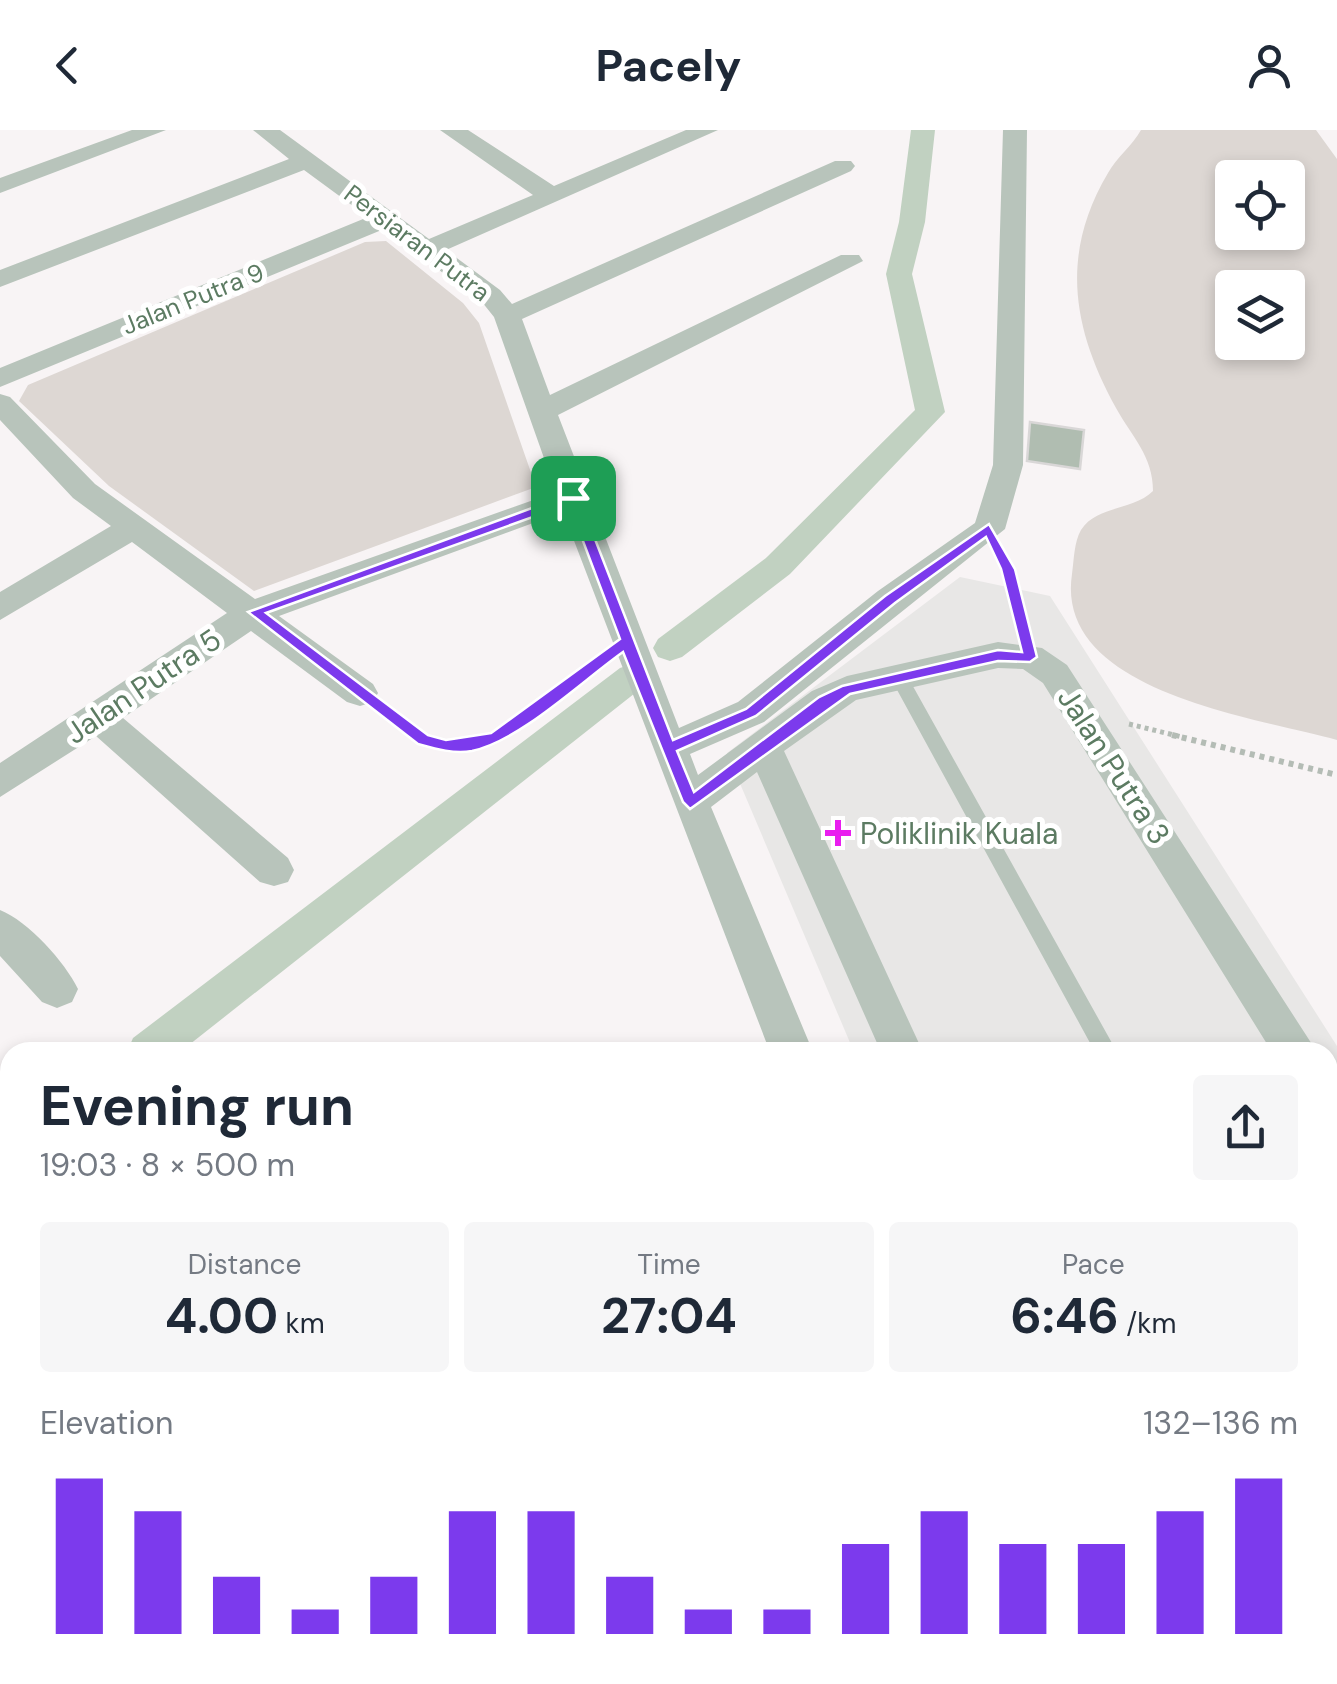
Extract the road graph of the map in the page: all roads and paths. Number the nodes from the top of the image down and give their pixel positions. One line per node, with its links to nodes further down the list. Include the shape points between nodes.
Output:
1 (84, 130): 7 (street)
2 (154, 130): 7 (street)
3 (264, 130): 8 (street, Persiaran Putra)
4 (452, 130): 11 (street)
5 (706, 130): 11 (street)
6 (1015, 130): 22 (street, via 1008,465)
7 (105, 148): 10 (street)
8 (306, 160): 12 (street, Persiaran Putra); 15 (street)
9 (844, 166): 16 (street)
10 (0, 186)
11 (552, 196): 13 (street)
12 (386, 219): 13 (street, Persiaran Putra); 17 (street, Jalan Putra 9)
13 (427, 250): 16 (street, Persiaran Putra, via 491,296)
14 (850, 261): 19 (street)
15 (0, 279)
16 (507, 316): 19 (street, Persiaran Putra)
17 (0, 378)
18 (0, 403): 21 (street, via 72,480)
19 (542, 411): 20 (street, Persiaran Putra)
20 (573, 498): 24 (street, Jalan Putra 5); 25 (street, Persiaran Putra)
21 (134, 527): 23 (street); 24 (street)
22 (989, 528): 26 (path, via 1008,569); 32 (street, via 751,712)
23 (0, 608)
24 (254, 612): 28 (street); 30 (street, Jalan Putra 5)
25 (626, 642): 28 (path, via 496,737 471,745 424,740); 32 (street, Persiaran Putra)
26 (1030, 657): 27 (street, via 998,656); 29 (street, Jalan Putra 3, via 1055,674)
27 (898, 677): 31 (street, via 836,695); 41 (lane)
28 (360, 693)
29 (1079, 712): 33 (path); 42 (street, Jalan Putra 3)
30 (98, 716): 34 (street, Jalan Putra 5); 36 (street)
31 (764, 746): 35 (street); 40 (street)
32 (668, 748): 35 (street, Persiaran Putra)
33 (1337, 774)
34 (0, 782)
35 (690, 802): 39 (street, Persiaran Putra)
36 (274, 870)
37 (0, 928): 38 (street)
38 (56, 989)
39 (787, 1042)
40 (897, 1042)
41 (1100, 1042)
42 (1290, 1042)

